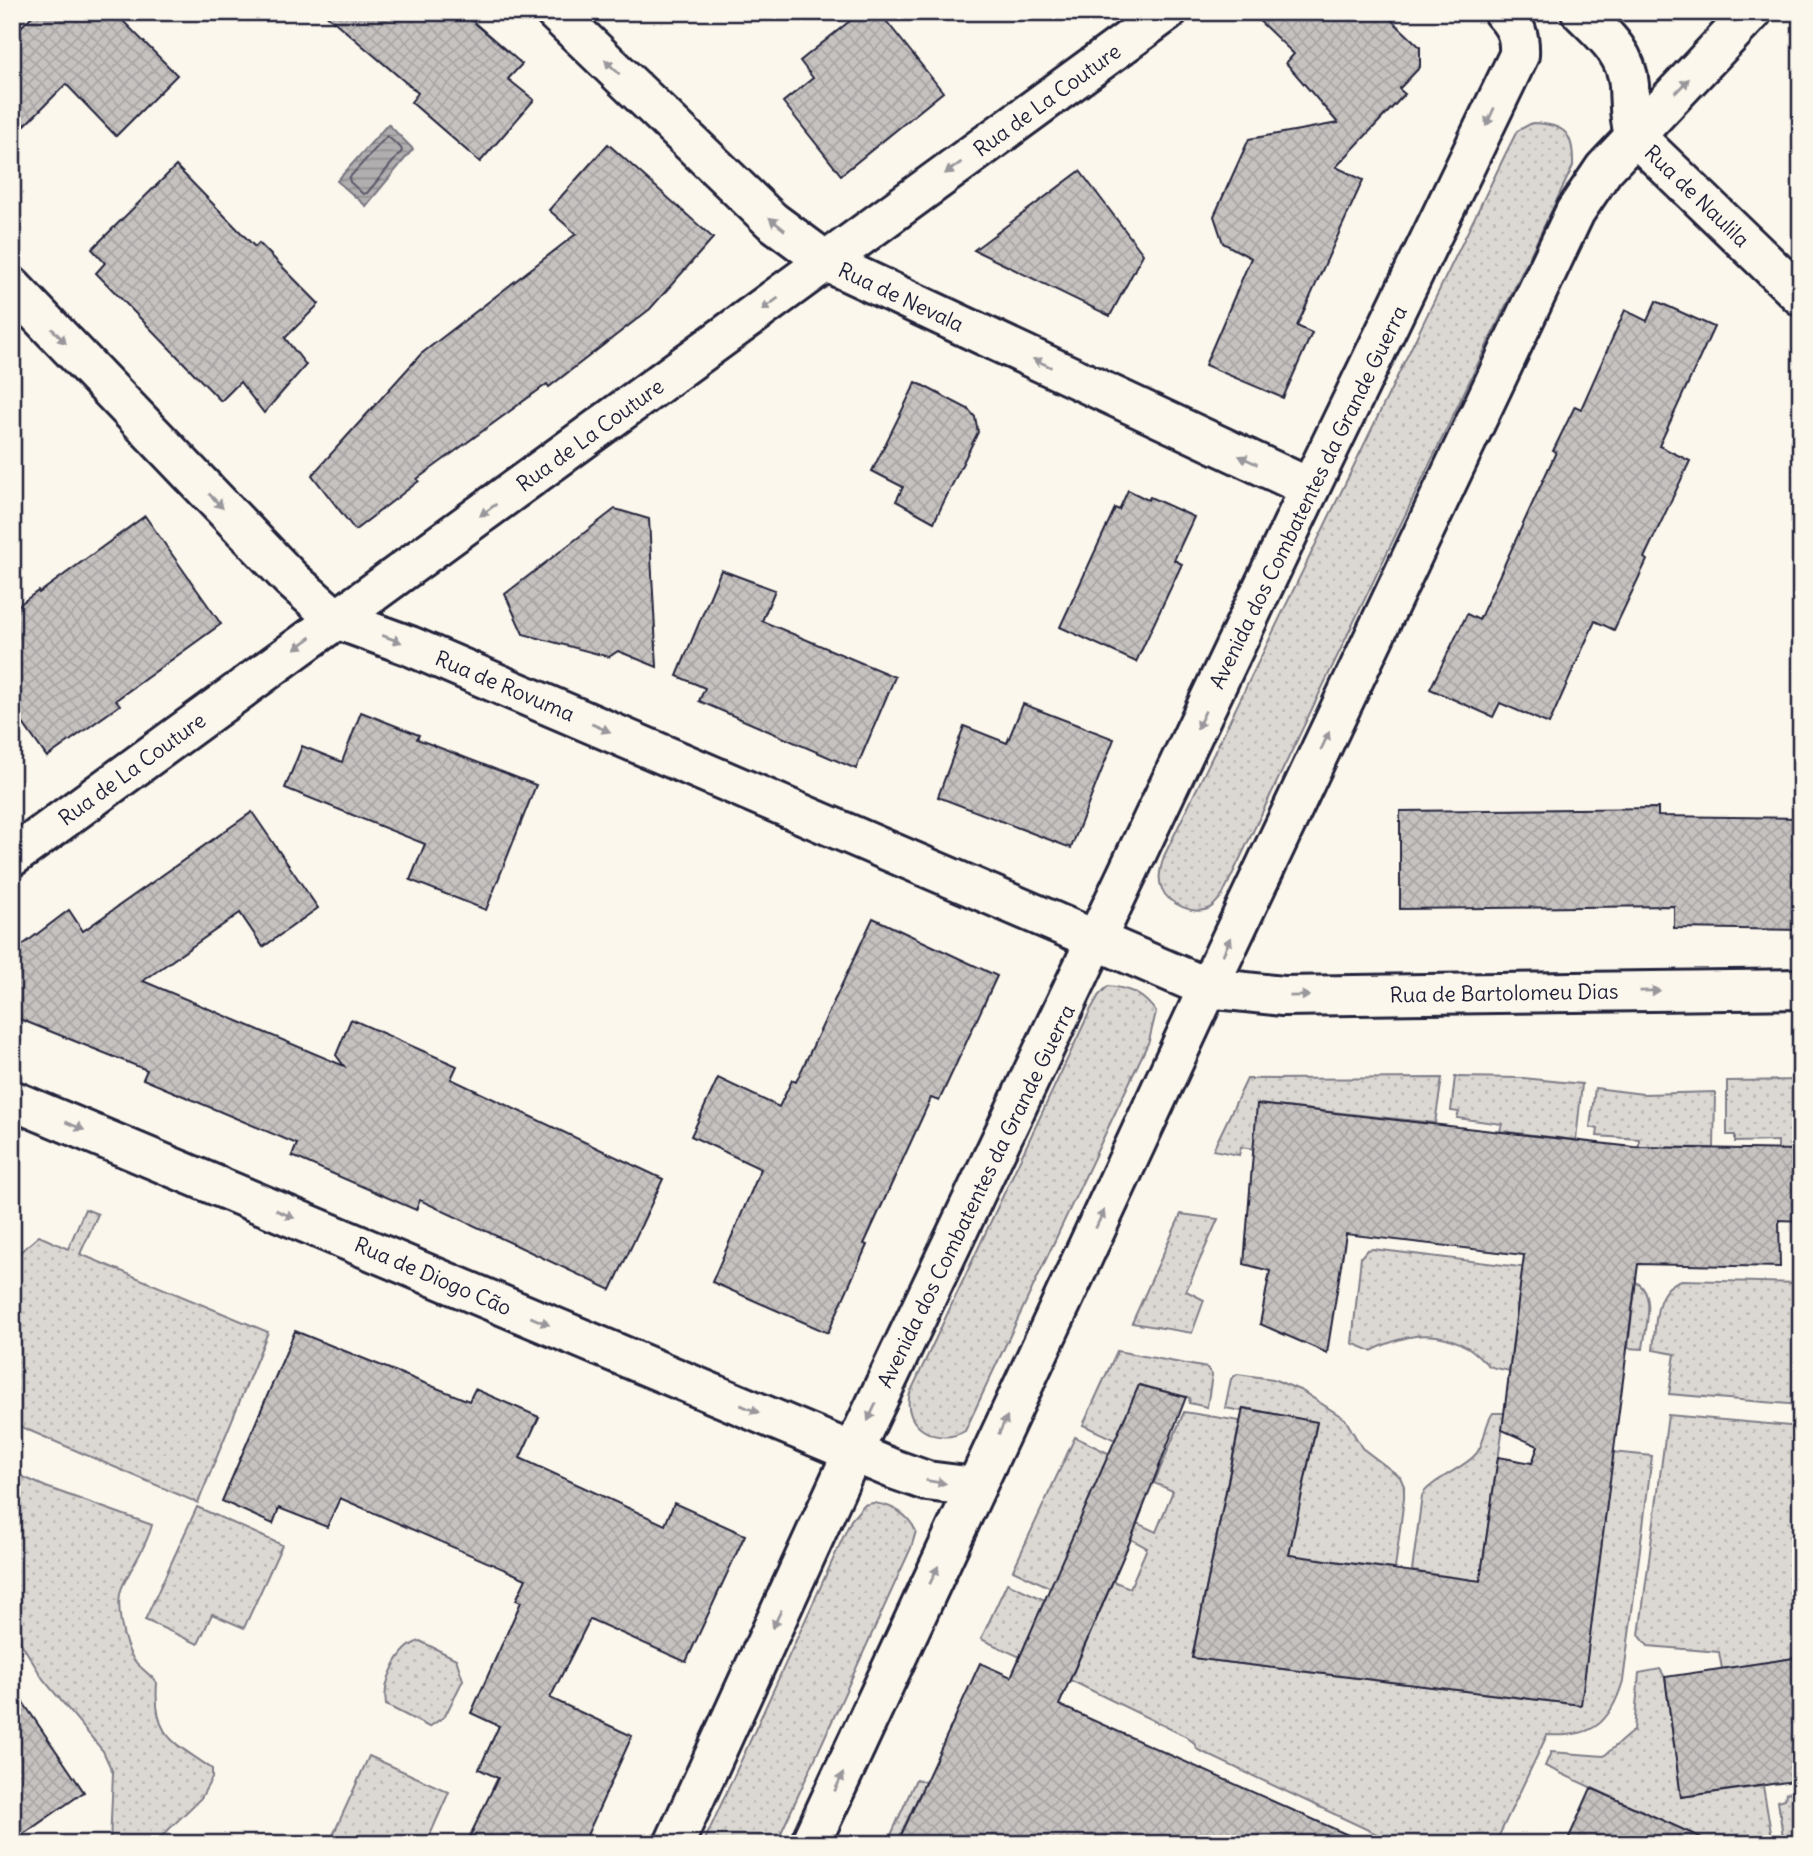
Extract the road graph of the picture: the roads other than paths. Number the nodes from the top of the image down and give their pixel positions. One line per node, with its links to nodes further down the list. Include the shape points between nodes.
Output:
1 (555, 12): 7 (street, Rua de Nevala, one-way to 1, via 772,221)
2 (1167, 12): 7 (street, Rua de La Couture, one-way to 7)
3 (1503, 12): 10 (street, Avenida dos Combatentes da Grande Guerra, one-way to 10, via 1520,39 1519,55)
4 (1581, 12): 6 (street, Rua de Naulila, via 1623,59)
5 (1752, 12): 6 (street, one-way to 5)
6 (1634, 135): 9 (street, Rua de Naulila); 14 (street, one-way to 6, via 1574,212)
7 (827, 262): 10 (street, Rua de Nevala, one-way to 7); 11 (street, Rua de La Couture, one-way to 11)
8 (12, 287): 11 (street, Rua de Rovuma, one-way to 11, via 290,579)
9 (1801, 296)
10 (1311, 488): 13 (street, Avenida dos Combatentes da Grande Guerra, one-way to 13)
11 (336, 619): 12 (street, Rua de La Couture, one-way to 12); 13 (street, Rua de Rovuma, one-way to 13, via 422,651)
12 (12, 856)
13 (1098, 939): 14 (street); 17 (street, Avenida dos Combatentes da Grande Guerra, one-way to 17)
14 (1208, 988): 15 (street, Rua de Bartolomeu Dias, one-way to 15, via 1283,996); 18 (street, one-way to 14)
15 (1801, 989)
16 (12, 1100): 17 (street, Rua de Diogo Cão, one-way to 17)
17 (853, 1452): 18 (street, one-way to 18, via 927,1481); 19 (street, Avenida dos Combatentes da Grande Guerra, one-way to 19)
18 (975, 1487): 20 (street, one-way to 18)
19 (674, 1844)
20 (810, 1844)

